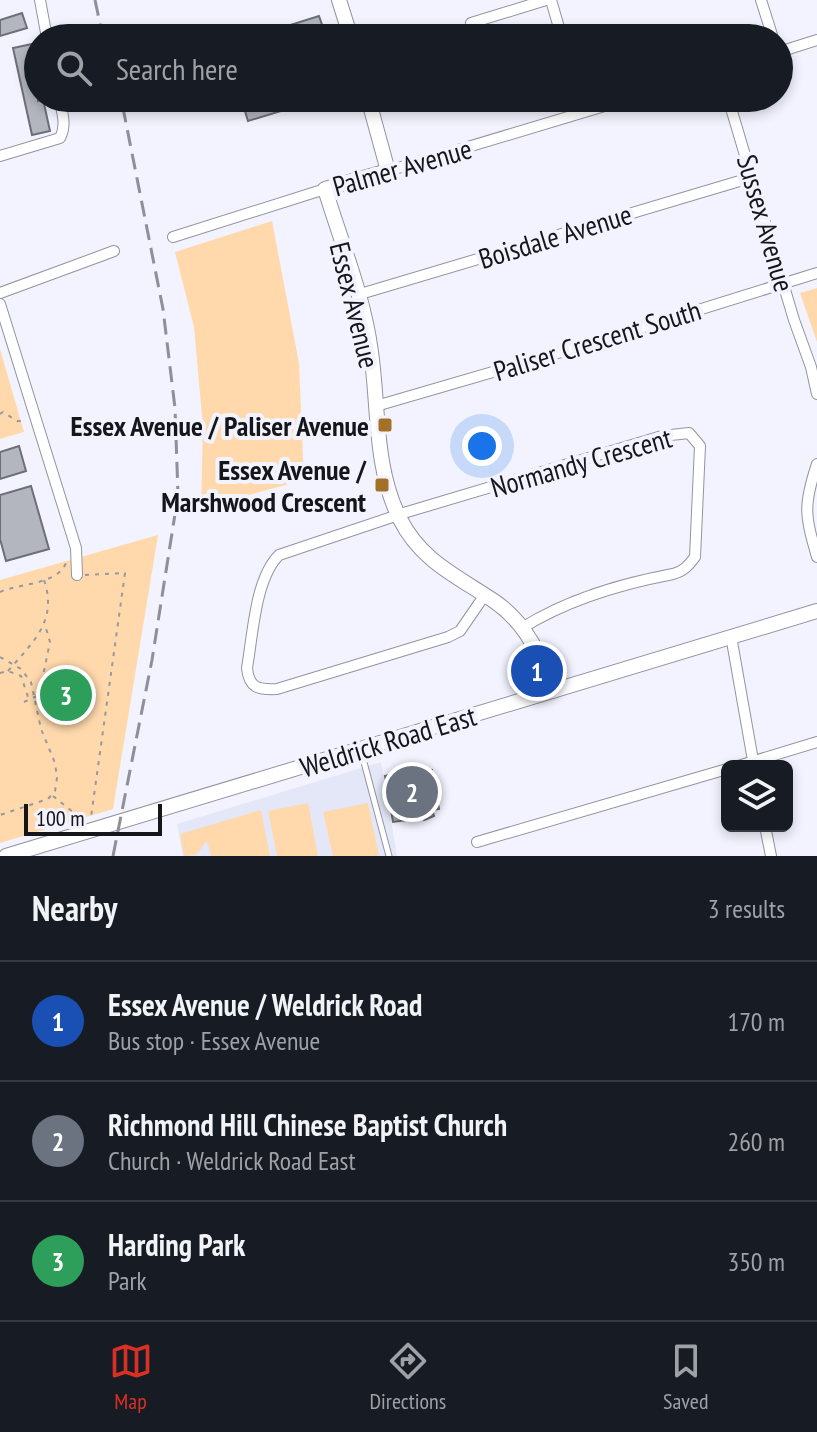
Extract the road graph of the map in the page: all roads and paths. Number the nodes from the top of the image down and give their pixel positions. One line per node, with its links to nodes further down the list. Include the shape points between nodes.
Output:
1 (40, 0): 6 (street)
2 (339, 0): 7 (street)
3 (549, 0): 5 (street); 8 (street)
4 (761, 0): 9 (street)
5 (471, 23)
6 (44, 24)
7 (347, 24)
8 (557, 24)
9 (769, 24)
10 (817, 40): 11 (street)
11 (793, 48)
12 (62, 112): 16 (street, via 60,138)
13 (372, 112): 17 (street)
14 (583, 112): 17 (street, Palmer Avenue)
15 (732, 112): 18 (street, Sussex Avenue)
16 (0, 156)
17 (388, 171): 19 (street, Palmer Avenue)
18 (753, 177): 23 (street, Sussex Avenue); 25 (street, Boisdale Avenue)
19 (325, 189): 20 (street, Palmer Avenue); 25 (street, Essex Avenue)
20 (173, 237)
21 (114, 251): 24 (street)
22 (817, 273): 23 (street, Paliser Crescent South)
23 (784, 283): 27 (street, Sussex Avenue); 28 (street, Paliser Crescent South)
24 (0, 293)
25 (357, 295): 28 (street, Essex Avenue, via 371,352)
26 (0, 304): 35 (street, via 76,548)
27 (817, 394)
28 (376, 406): 32 (street, Essex Avenue, via 381,458)
29 (0, 414): 30 (path)
30 (24, 421)
31 (817, 464): 33 (street, via 806,515)
32 (398, 516): 38 (street, Essex Avenue, via 428,557); 38 (street, via 293,548 268,565 247,668 252,686 277,689 448,637 460,631); 41 (street, Normandy Crescent, via 662,436 689,433 696,439 700,446 695,557 684,571 576,600)
33 (817, 557)
34 (67, 558): 36 (path, via 63,570)
35 (77, 575): 58 (path, via 125,573)
36 (44, 580): 37 (path); 40 (path, via 49,600)
37 (0, 592)
38 (484, 596): 41 (street, Essex Avenue)
39 (817, 611): 42 (street, Weldrick Road East)
40 (45, 624): 44 (path); 48 (path, via 50,642)
41 (522, 628): 47 (street, Essex Avenue, via 540,654)
42 (731, 636): 47 (street, Weldrick Road East); 53 (street)
43 (0, 657): 44 (path)
44 (14, 664): 45 (path); 48 (path, via 27,675)
45 (8, 671): 46 (path); 49 (path, via 21,676)
46 (0, 673)
47 (552, 691): 52 (street, Weldrick Road East)
48 (36, 698): 49 (path); 56 (path, via 57,772)
49 (29, 701): 50 (path)
50 (24, 702)
51 (817, 742): 54 (street)
52 (361, 750): 62 (street, Weldrick Road East); 63 (lane)
53 (753, 760)
54 (765, 760)
55 (721, 771): 61 (street)
56 (52, 796): 57 (path); 59 (path)
57 (0, 815)
58 (91, 817)
59 (83, 820)
60 (766, 832): 64 (street)
61 (477, 842)
62 (6, 856)
63 (389, 856)
64 (771, 856)

